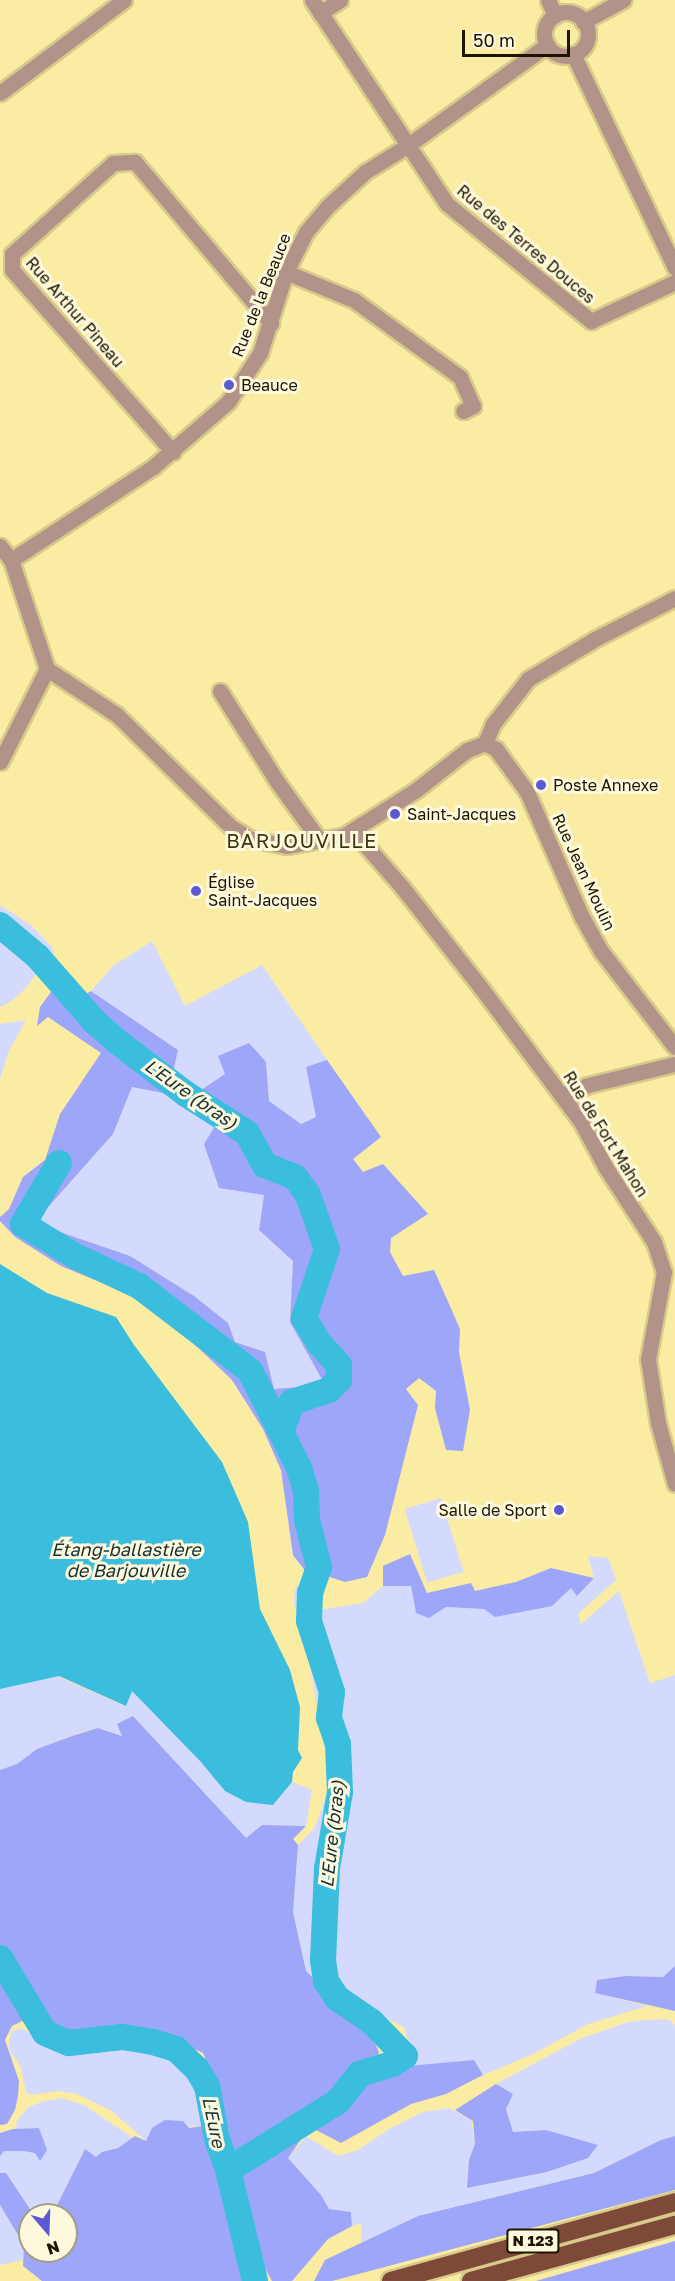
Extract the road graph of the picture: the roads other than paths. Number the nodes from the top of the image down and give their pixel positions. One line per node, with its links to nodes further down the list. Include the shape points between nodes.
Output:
1 (124, 0): 10 (street)
2 (340, 0): 5 (street)
3 (548, 0): 6 (street)
4 (624, 0): 7 (street)
5 (316, 7): 11 (street)
6 (555, 15): 7 (street, via 569,13); 8 (street, via 546,26)
7 (583, 22): 9 (street, via 587,39 580,51)
8 (547, 45): 9 (street, via 559,55); 11 (street, Rue de la Beauce)
9 (573, 54): 12 (street)
10 (0, 93)
11 (407, 146): 13 (street, Rue de la Beauce, via 365,172 328,206 306,232); 14 (street, Rue des Terres Douces, via 447,204 591,321)
12 (675, 268)
13 (286, 272): 15 (street, Rue de la Beauce); 16 (street, via 354,300 460,377 473,406)
14 (675, 282)
15 (271, 323): 17 (street, Rue de la Beauce, via 260,353 228,402); 17 (street, Rue Arthur Pineau, via 135,162 113,163 12,254 12,270)
16 (463, 411)
17 (173, 452): 19 (street, Rue de la Beauce)
18 (0, 546): 19 (street)
19 (11, 560): 21 (street)
20 (675, 598): 23 (street, via 595,639 528,680 493,724)
21 (47, 669): 24 (street); 26 (street, via 117,715 221,818 251,838 286,846)
22 (220, 691): 26 (street)
23 (484, 742): 25 (street, via 466,750 416,790); 27 (street, Rue Jean Moulin, via 496,749 527,792 601,951)
24 (0, 762)
25 (343, 836): 26 (street); 29 (street, Rue de Fort Mahon, via 361,840 402,887)
26 (320, 841)
27 (675, 1047)
28 (675, 1064): 29 (street)
29 (562, 1095): 30 (street, Rue de Fort Mahon, via 654,1242)
30 (669, 1274): 31 (street, Rue de Fort Mahon, via 648,1359 658,1423)
31 (675, 1484)
32 (675, 2202): 34 (main road, N 123)
33 (675, 2225): 35 (main road, N 123)
34 (391, 2281)
35 (471, 2281)

